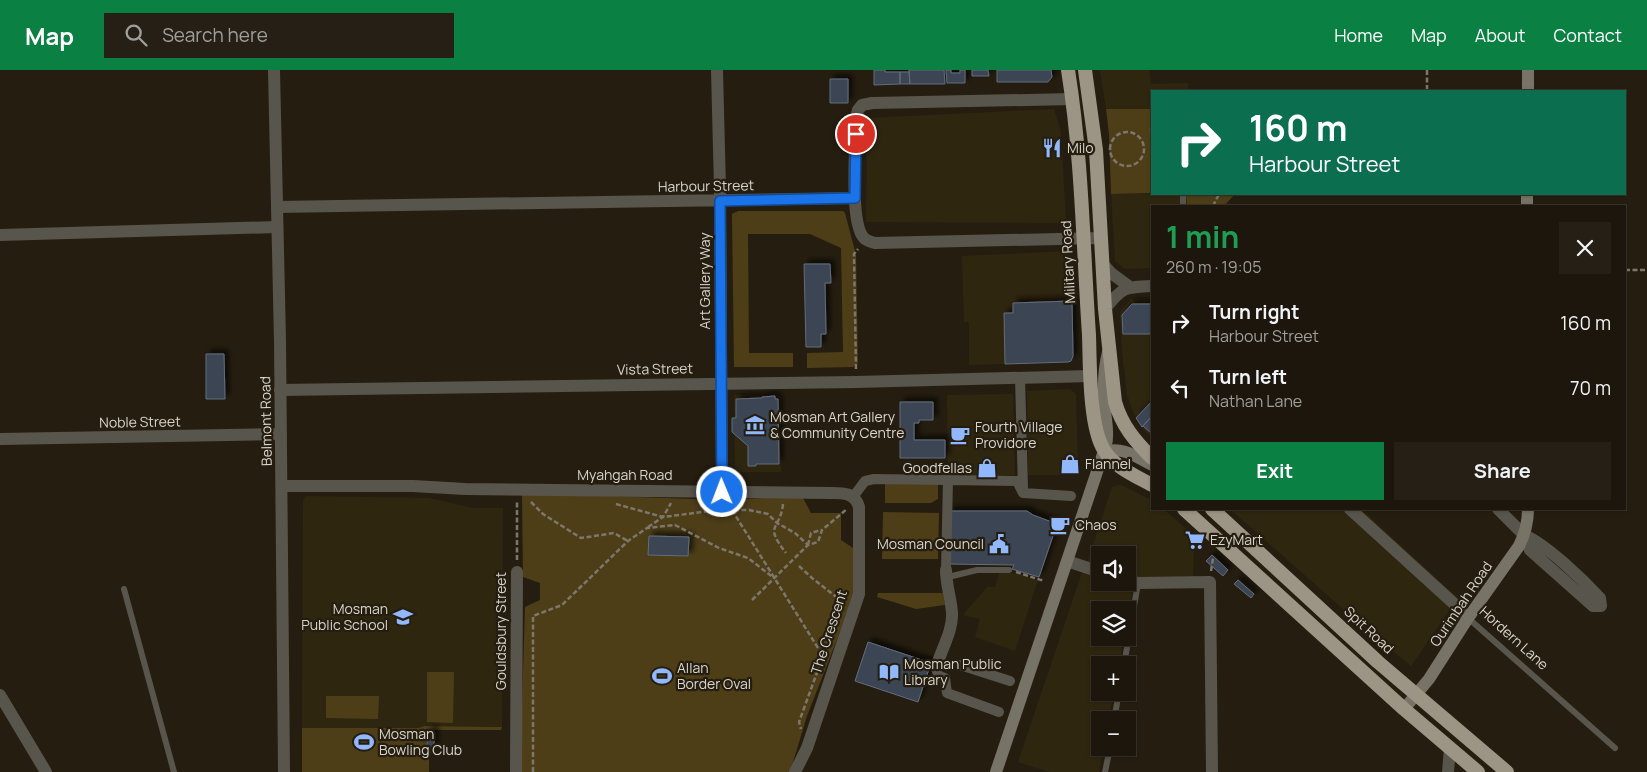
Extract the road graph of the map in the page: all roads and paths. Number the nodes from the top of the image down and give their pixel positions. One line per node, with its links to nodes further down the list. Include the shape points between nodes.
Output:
1 (274, 70): 14 (street, Belmont Road)
2 (717, 70): 13 (street, Art Gallery Way)
3 (1068, 70): 9 (highway, Military Road)
4 (1085, 70): 17 (highway, via 1096,150)
5 (1427, 70): 7 (path)
6 (1528, 70): 8 (main road)
7 (1427, 90)
8 (1528, 90)
9 (1073, 99): 12 (street, via 862,105 856,118); 19 (highway, Military Road)
10 (1144, 147): 10 (path, via 1141,158 1128,166 1111,154 1111,142 1124,132 1140,137); 11 (path)
11 (1151, 147)
12 (855, 198): 13 (street, Harbour Street); 18 (street, via 858,228)
13 (720, 201): 14 (street, Harbour Street); 30 (street, Art Gallery Way)
14 (277, 207): 15 (street, Belmont Road)
15 (277, 228): 16 (street); 31 (street, Belmont Road)
16 (0, 235)
17 (1101, 238): 19 (street); 20 (highway)
18 (864, 239): 19 (street, via 875,244); 29 (path, via 854,254)
19 (1083, 239): 27 (highway, Military Road)
20 (1102, 263): 24 (street); 25 (highway)
21 (1626, 270): 22 (path)
22 (1647, 270)
23 (1151, 286): 24 (street)
24 (1130, 287): 25 (street, via 1114,297)
25 (1105, 310): 26 (highway)
26 (1109, 350): 34 (main road, via 1103,385 1107,434); 35 (highway, via 1118,414 1127,431)
27 (1091, 376): 28 (street, Vista Street); 34 (highway, Military Road, via 1096,426)
28 (1020, 378): 29 (street, Vista Street); 44 (street)
29 (856, 382): 30 (street, Vista Street)
30 (721, 383): 31 (street, Vista Street); 42 (street, Art Gallery Way)
31 (280, 390): 32 (street, Belmont Road)
32 (281, 434): 33 (street, Noble Street); 39 (street, Belmont Road)
33 (0, 439)
34 (1104, 452): 36 (main road, via 1119,449); 38 (highway, via 1122,468); 63 (main road)
35 (1151, 457)
36 (1151, 464)
37 (948, 480): 44 (street, via 1017,481); 47 (street, via 865,481); 68 (street)
38 (1151, 485)
39 (282, 486): 40 (street, Myahgah Road); 91 (street, Belmont Road)
40 (517, 489): 41 (street, Myahgah Road); 67 (path, Gouldsbury Street)
41 (678, 490): 42 (street, Myahgah Road); 55 (path)
42 (722, 492): 43 (street, Myahgah Road)
43 (782, 493): 47 (street, Myahgah Road, via 844,493); 56 (path, via 783,508)
44 (1023, 493): 45 (street)
45 (1071, 496)
46 (535, 498): 60 (path, via 526,498 543,514 581,538 614,533)
47 (851, 502): 58 (path); 75 (street, The Crescent, via 858,500 860,522 859,594)
48 (615, 504): 55 (path)
49 (732, 510): 55 (path); 56 (path, via 768,514); 69 (path)
50 (1185, 510): 83 (highway)
51 (1213, 510): 81 (highway, Spit Road)
52 (1351, 510): 76 (street, Hordern Lane)
53 (1499, 510): 59 (street)
54 (1528, 510): 59 (main road, Ourimbah Road)
55 (663, 517): 57 (path)
56 (777, 523): 61 (path); 62 (path, via 773,532 775,539)
57 (647, 528): 60 (path); 69 (path, via 675,525 719,548 748,558)
58 (822, 530): 61 (path, via 818,542); 61 (path, via 811,533)
59 (1524, 535): 59 (street, via 1536,540 1591,589 1600,598 1601,606 1593,606 1530,550); 76 (main road, Ourimbah Road)
60 (628, 541): 93 (path, via 562,605 533,616)
61 (808, 545): 69 (path)
62 (786, 553)
63 (1067, 561): 65 (street); 95 (main road)
64 (799, 566): 75 (path)
65 (1091, 569)
66 (1009, 570): 68 (lane, via 976,570); 70 (path)
67 (517, 572): 92 (street, Gouldsbury Street)
68 (945, 576): 78 (street, via 952,614)
69 (774, 578): 74 (path); 85 (path, via 823,656 799,722)
70 (1044, 581)
71 (1136, 582): 97 (street, via 1210,582)
72 (124, 589): 90 (lane)
73 (1132, 591): 77 (lane)
74 (752, 600)
75 (854, 610): 94 (street, The Crescent, via 807,748)
76 (1468, 618): 81 (main road, Ourimbah Road); 87 (lane, Hordern Lane)
77 (1125, 656)
78 (939, 659): 84 (street, via 936,669 939,676 945,678 947,692)
79 (960, 665): 80 (street)
80 (1010, 681)
81 (1416, 694): 83 (main road, Ourimbah Road); 100 (highway, Spit Road)
82 (0, 695): 89 (street)
83 (1404, 708): 86 (highway)
84 (1000, 712)
85 (801, 731)
86 (1450, 748): 98 (street); 99 (highway)
87 (1615, 748)
88 (1108, 756): 96 (lane)
89 (46, 772)
90 (174, 772)
91 (284, 772)
92 (516, 772)
93 (533, 772)
94 (795, 772)
95 (996, 772)
96 (1105, 772)
97 (1212, 772)
98 (1448, 772)
99 (1478, 772)
100 (1508, 772)

